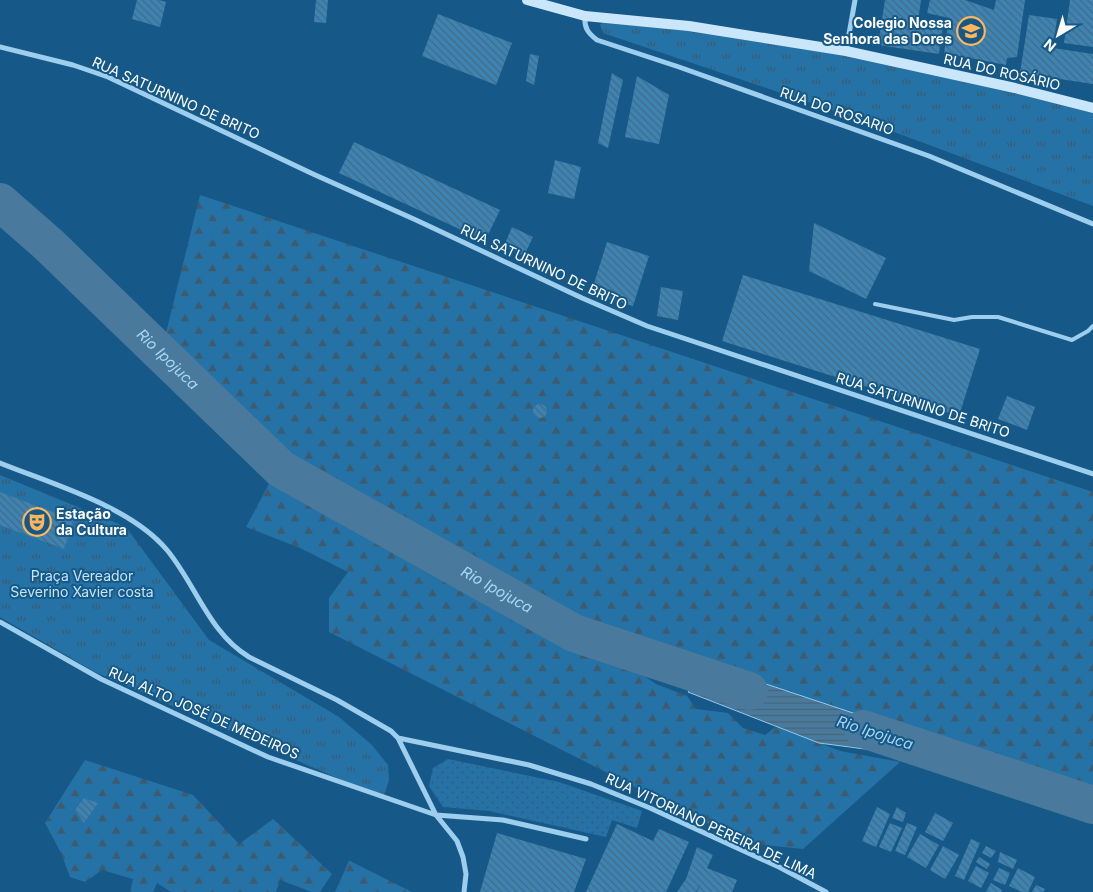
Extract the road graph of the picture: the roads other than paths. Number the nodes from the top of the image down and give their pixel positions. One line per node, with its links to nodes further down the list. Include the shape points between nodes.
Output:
1 (527, 0): 3 (main road, RUA DO ROSÁRIO)
2 (855, 0): 5 (street)
3 (584, 16): 5 (main road, RUA DO ROSÁRIO, via 689,26); 7 (street, RUA DO ROSARIO, via 587,32 597,40 929,156)
4 (0, 47): 11 (street, RUA SATURNINO DE BRITO, via 108,77 647,326)
5 (846, 51): 6 (main road, RUA DO ROSÁRIO)
6 (1093, 108)
7 (1093, 224)
8 (875, 304): 9 (lane, via 954,320 998,316 1072,340)
9 (1093, 326)
10 (0, 463): 13 (street, RUA VITORIANO PEREIRA DE LIMA, via 91,499 150,532 186,576 211,619 235,649 337,700)
11 (1093, 474)
12 (0, 622): 14 (street, RUA ALTO JOSÉ DE MEDEIROS, via 101,678 268,757)
13 (398, 738): 14 (street); 17 (street, RUA VITORIANO PEREIRA DE LIMA, via 520,763 591,784 762,859)
14 (436, 815): 15 (street, RUA ALTO JOSÉ DE MEDEIROS, via 503,820); 16 (street, via 458,842 466,874)
15 (586, 839)
16 (464, 892)
17 (826, 892)

